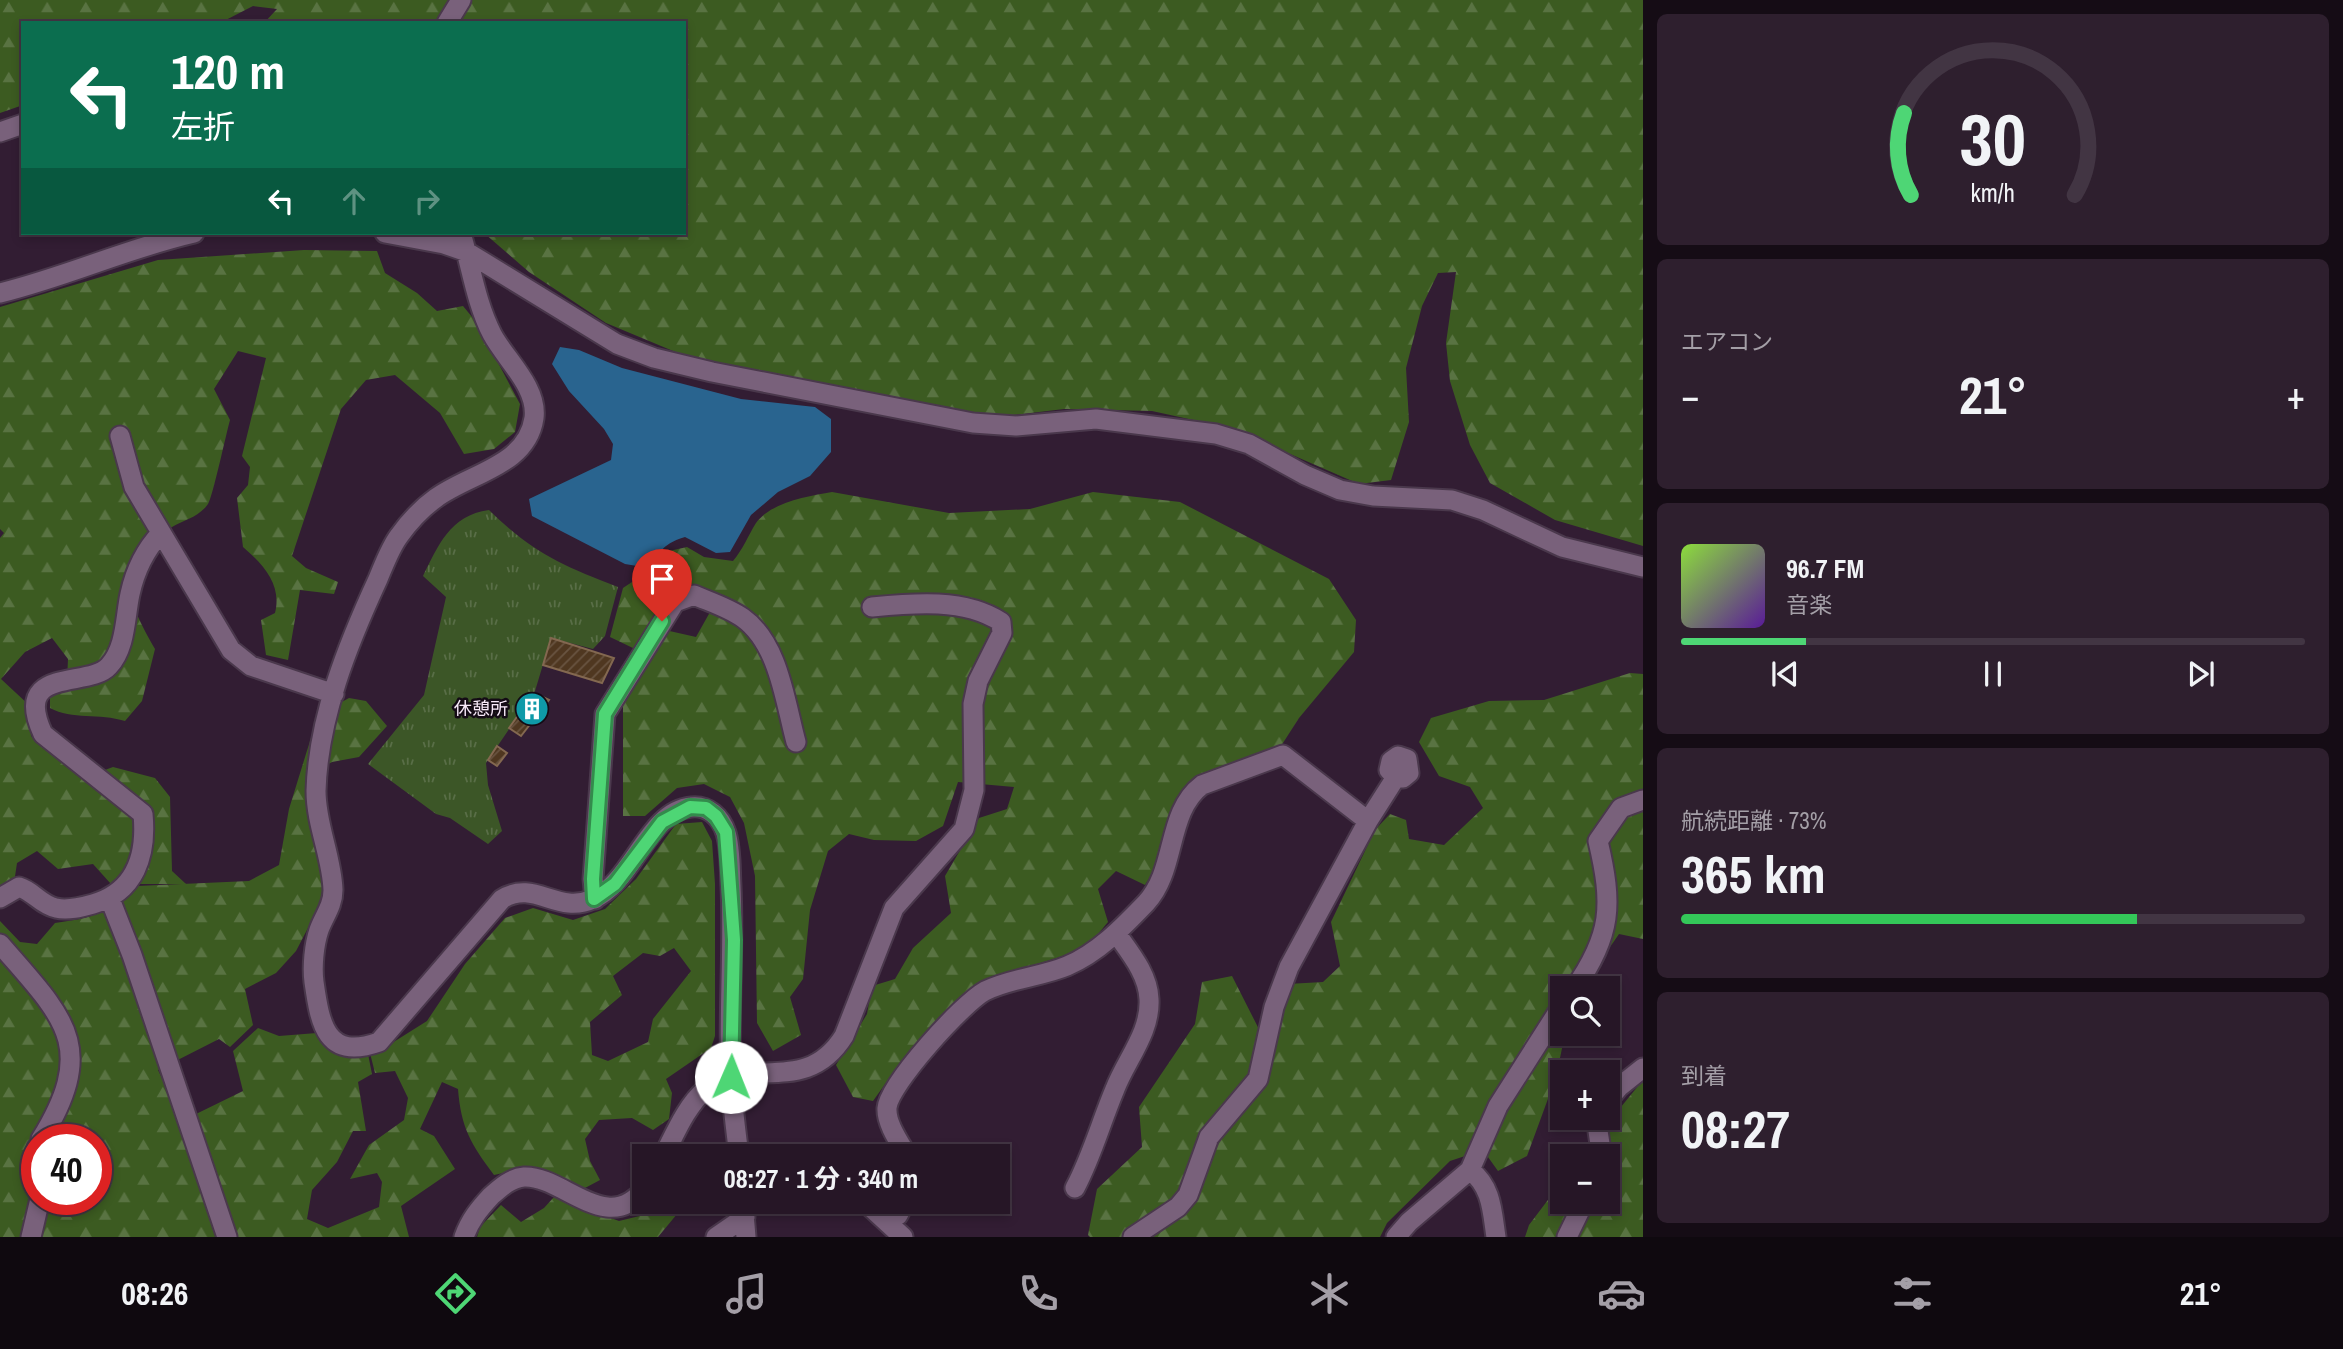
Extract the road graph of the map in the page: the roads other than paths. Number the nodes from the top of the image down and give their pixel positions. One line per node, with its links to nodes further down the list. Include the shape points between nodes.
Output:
1 (455, 0): 3 (street)
2 (461, 0): 4 (street)
3 (448, 21)
4 (449, 21)
5 (21, 125): 6 (street)
6 (0, 132)
7 (185, 235): 10 (street, via 54,280)
8 (396, 235): 9 (street, via 444,244)
9 (464, 242): 13 (street, via 617,344 654,358 973,423 1016,426 1096,419 1216,434 1249,444 1340,490 1452,500 1562,547); 15 (street, via 492,335 529,391 534,414 531,431 510,458 436,498 397,538 346,653)
10 (0, 293)
11 (120, 436): 12 (street, via 134,487)
12 (161, 533): 15 (street, via 231,649 251,666); 21 (street, via 146,548 130,593 124,631 109,667 93,676 59,680 37,701 36,718 43,734 143,814 134,876)
13 (1643, 567)
14 (872, 607): 28 (street, via 966,608 1001,622 1002,634 978,681 973,704 971,807 964,829 894,908 844,1036 832,1055 814,1066)
15 (334, 694): 22 (street, via 316,791 332,896 319,931 313,976 320,1021 336,1043 350,1047 379,1042 502,899 515,891 530,891 558,903)
16 (796, 742): 22 (street, via 772,656 762,638 744,618 694,595 675,602 605,714)
17 (1396, 777): 19 (street)
18 (1643, 800): 25 (street, via 1621,808 1598,841 1607,887 1607,919 1601,947)
19 (1367, 821): 23 (street, via 1283,755 1202,785 1182,810 1163,877 1149,900); 50 (street, via 1289,967 1274,1007 1258,1079 1209,1137 1188,1195)
20 (0, 898): 21 (street, via 19,887 59,909)
21 (110, 899): 45 (street)
22 (594, 899): 28 (street, via 615,884 662,822 690,807 706,808 716,816 726,832 734,940)
23 (1116, 933): 33 (street, via 1066,967 1025,976 975,997 891,1093 887,1110); 35 (street, via 1136,961 1150,1000 1143,1033)
24 (0, 944): 30 (street, via 52,1005 69,1047 69,1087)
25 (1582, 976)
26 (1550, 1024): 34 (street, via 1498,1106)
27 (1643, 1068): 29 (street)
28 (731, 1077): 31 (street, via 706,1089); 32 (street)
29 (1620, 1086)
30 (49, 1124)
31 (670, 1144)
32 (738, 1144)
33 (901, 1144)
34 (1470, 1170): 51 (street); 52 (street, via 1489,1192)
35 (1075, 1188)
36 (632, 1198): 46 (street, via 609,1208 524,1177 499,1188 470,1222)
37 (739, 1214): 47 (street)
38 (744, 1214): 48 (street)
39 (880, 1214): 43 (street)
40 (899, 1214): 43 (street)
41 (1578, 1214): 53 (street)
42 (36, 1215): 44 (street)
43 (889, 1221): 49 (street)
44 (31, 1237)
45 (227, 1237)
46 (464, 1237)
47 (716, 1237)
48 (746, 1237)
49 (903, 1237)
50 (1133, 1237)
51 (1396, 1237)
52 (1496, 1237)
53 (1567, 1237)

